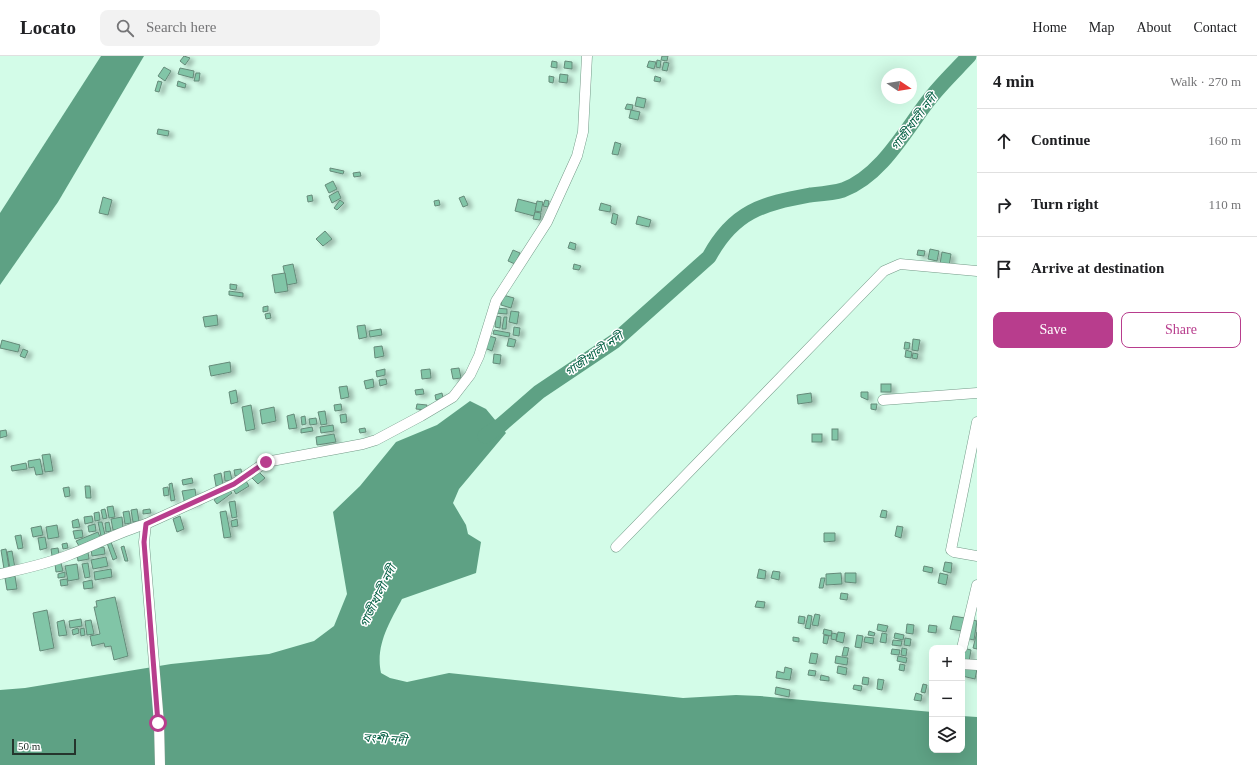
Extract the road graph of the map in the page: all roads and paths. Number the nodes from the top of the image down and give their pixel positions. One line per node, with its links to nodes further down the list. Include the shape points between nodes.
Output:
1 (587, 56): 6 (street, via 583,132 577,156 547,222 496,301 479,356 470,375 453,397 376,440 266,462 234,484)
2 (977, 271): 7 (street, via 900,264 884,271)
3 (977, 393): 4 (street)
4 (883, 400)
5 (977, 422): 8 (street, via 951,550)
6 (146, 524): 9 (street, via 121,532 68,556); 14 (street, via 144,542)
7 (616, 546)
8 (977, 556)
9 (0, 574)
10 (977, 585): 11 (street)
11 (963, 645)
12 (965, 664): 13 (street)
13 (977, 665)
14 (160, 765)

